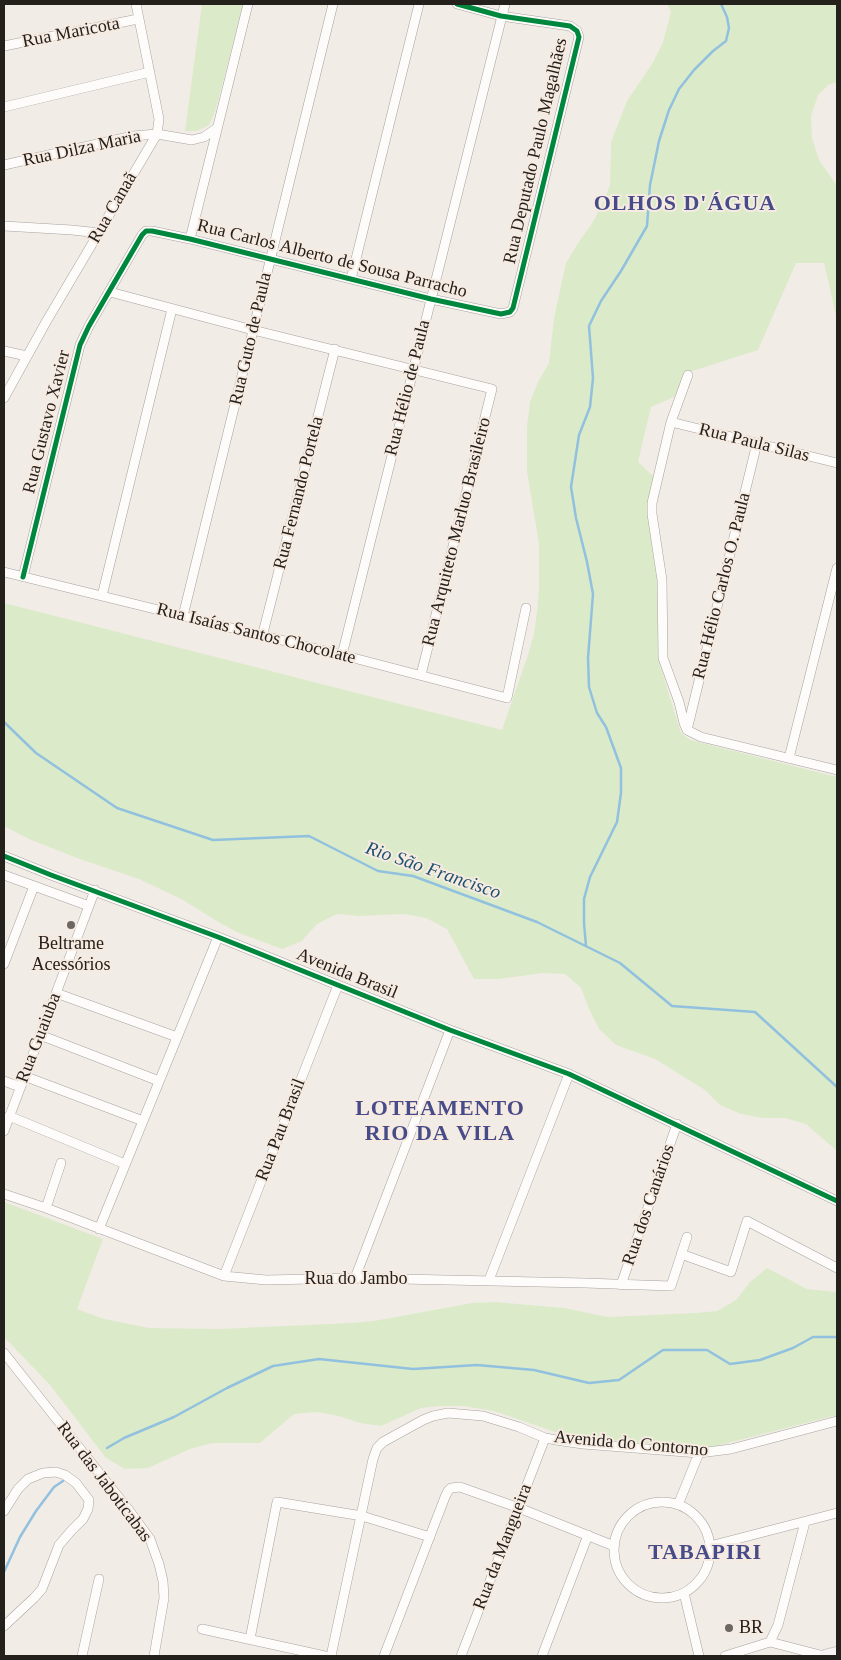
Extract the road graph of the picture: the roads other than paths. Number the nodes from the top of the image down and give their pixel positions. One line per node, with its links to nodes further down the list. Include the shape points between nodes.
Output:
1 (136, 4): 8 (street, Rua Canaã)
2 (248, 4): 12 (street)
3 (333, 4): 19 (street, Rua Guto de Paula)
4 (419, 4): 20 (street)
5 (457, 4): 7 (street, Rua Deputado Paulo Magalhães)
6 (505, 4): 7 (street, Rua Hélio de Paula)
7 (501, 16): 22 (street, Rua Hélio de Paula); 24 (street, Rua Deputado Paulo Magalhães, via 570,26 578,31)
8 (138, 19): 9 (street, Rua Maricota); 10 (street, Rua Canaã)
9 (4, 46)
10 (150, 72): 11 (street); 13 (street, Rua Canaã, via 159,119)
11 (4, 107)
12 (217, 128): 13 (street, Rua Dilza Maria, via 192,140); 18 (street)
13 (157, 134): 14 (street, Rua Dilza Maria); 17 (street, Rua Canaã)
14 (4, 164)
15 (4, 226): 17 (street)
16 (146, 231): 18 (street, Rua Carlos Alberto de Sousa Parracho); 21 (street, Rua Gustavo Xavier)
17 (99, 234): 28 (street, Rua Canaã)
18 (190, 239): 19 (street, Rua Carlos Alberto de Sousa Parracho)
19 (270, 258): 20 (street, Rua Carlos Alberto de Sousa Parracho); 25 (street, Rua Guto de Paula)
20 (351, 279): 22 (street, Rua Carlos Alberto de Sousa Parracho)
21 (110, 292): 23 (street); 37 (street, Rua Gustavo Xavier, via 80,345)
22 (431, 299): 24 (street, Rua Carlos Alberto de Sousa Parracho, via 501,314); 29 (street, Rua Hélio de Paula)
23 (172, 309): 25 (street); 38 (street)
24 (510, 312)
25 (253, 330): 26 (street); 40 (street, Rua Guto de Paula)
26 (335, 349): 29 (street); 41 (street, Rua Fernando Portela)
27 (4, 351): 28 (street)
28 (27, 356): 31 (street, Rua Canaã)
29 (412, 369): 42 (street, Rua Hélio de Paula); 43 (street, Rua Arquiteto Marluo Brasileiro, via 492,389)
30 (688, 375): 32 (street)
31 (4, 398)
32 (671, 422): 33 (street, Rua Paula Silas); 44 (street, via 653,494 652,514 662,580 663,658)
33 (757, 443): 34 (street, Rua Paula Silas); 44 (street, Rua Hélio Carlos O. Paula)
34 (837, 463)
35 (837, 568): 45 (street)
36 (4, 572): 37 (street, Rua Isaías Santos Chocolate)
37 (24, 576): 38 (street, Rua Isaías Santos Chocolate)
38 (102, 596): 40 (street, Rua Isaías Santos Chocolate)
39 (526, 608): 43 (street, Rua Isaías Santos Chocolate, via 507,698)
40 (183, 616): 41 (street, Rua Isaías Santos Chocolate)
41 (262, 636): 42 (street, Rua Isaías Santos Chocolate)
42 (342, 655): 43 (street, Rua Isaías Santos Chocolate)
43 (421, 675)
44 (687, 730): 45 (street, via 701,737)
45 (789, 758): 46 (street)
46 (837, 770)
47 (4, 856): 50 (street, Avenida Brasil)
48 (4, 875): 49 (street)
49 (34, 886): 51 (street); 53 (street)
50 (95, 890): 51 (street, Rua Guaiuba); 52 (street, Avenida Brasil)
51 (89, 906): 55 (street, Rua Guaiuba)
52 (218, 937): 54 (street, Avenida Brasil); 58 (street)
53 (4, 964)
54 (338, 985): 56 (street, Avenida Brasil); 77 (street, Rua Pau Brasil)
55 (56, 993): 57 (street, Rua Guaiuba); 58 (street)
56 (450, 1030): 59 (street, Avenida Brasil); 78 (street)
57 (40, 1035): 60 (street, Rua Guaiuba); 62 (street)
58 (177, 1037): 62 (street)
59 (568, 1074): 66 (street, Avenida Brasil); 79 (street)
60 (24, 1076): 63 (street, Rua Guaiuba); 65 (street)
61 (4, 1081): 63 (street)
62 (159, 1081): 65 (street)
63 (20, 1087): 64 (street, Rua Guaiuba)
64 (9, 1116): 67 (street, Rua Guaiuba); 69 (street)
65 (143, 1121): 69 (street)
66 (677, 1124): 71 (street, Avenida Brasil); 80 (street, Rua dos Canários)
67 (4, 1130)
68 (60, 1163): 72 (street)
69 (125, 1164): 73 (street)
70 (4, 1194): 72 (street, Rua do Jambo)
71 (837, 1201)
72 (46, 1208): 73 (street, Rua do Jambo)
73 (99, 1229): 77 (street, Rua do Jambo)
74 (686, 1237): 75 (street)
75 (681, 1254): 76 (street, via 730,1272 747,1220); 80 (street, Rua do Jambo, via 671,1286)
76 (837, 1268)
77 (224, 1276): 78 (street, Rua do Jambo, via 266,1280)
78 (355, 1278): 79 (street, Rua do Jambo)
79 (489, 1280): 80 (street, Rua do Jambo)
80 (621, 1285)
81 (4, 1353): 103 (street, Rua das Jaboticabas, via 150,1540 159,1564 164,1598)
82 (837, 1421): 84 (street, Avenida do Contorno, via 731,1449)
83 (545, 1438): 84 (street, Avenida do Contorno); 86 (street, Rua da Mangueira); 89 (street, Avenida do Contorno, via 483,1416 448,1413 423,1420 390,1437 377,1448)
84 (699, 1453): 85 (street)
85 (678, 1505): 93 (street, via 664,1502 636,1510 625,1519); 94 (street, via 700,1520)
86 (519, 1508): 91 (street); 92 (street, via 460,1488 451,1488); 107 (street, Rua da Mangueira)
87 (4, 1510): 97 (street, via 18,1489 43,1473 65,1475 89,1500 83,1519 59,1545 42,1589)
88 (837, 1513): 90 (street)
89 (362, 1516): 92 (street); 99 (street, via 277,1502); 105 (street, Avenida do Contorno)
90 (805, 1522): 94 (street); 100 (street, via 778,1625)
91 (588, 1535): 93 (street); 108 (street)
92 (430, 1537): 106 (street)
93 (614, 1546): 96 (street, via 616,1563 623,1578 635,1589 651,1596 668,1597)
94 (710, 1546): 96 (street, via 704,1573)
95 (99, 1579): 102 (street)
96 (684, 1592): 109 (street)
97 (4, 1626)
98 (202, 1629): 99 (street)
99 (250, 1639): 104 (street)
100 (770, 1642): 110 (street); 111 (street)
101 (837, 1653): 111 (main road)
102 (82, 1656)
103 (154, 1656)
104 (325, 1656)
105 (330, 1656)
106 (384, 1656)
107 (461, 1656)
108 (542, 1656)
109 (699, 1656)
110 (725, 1656)
111 (824, 1656)

